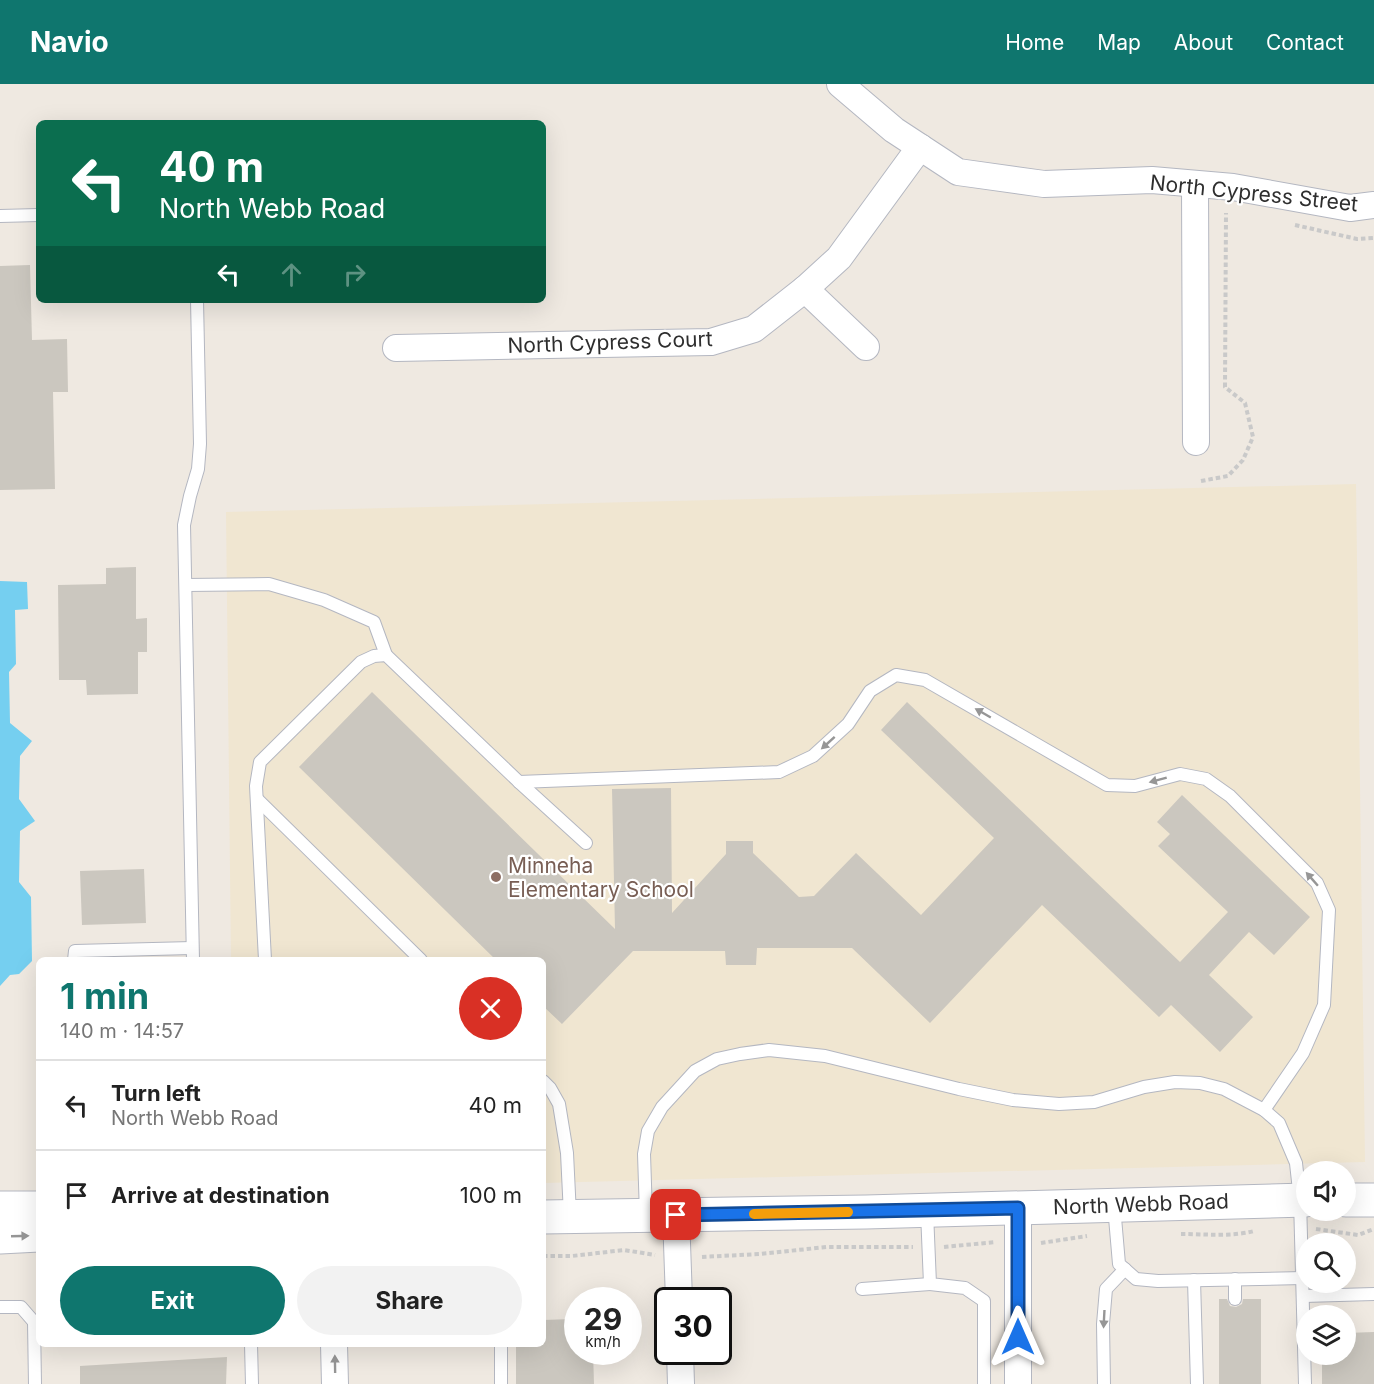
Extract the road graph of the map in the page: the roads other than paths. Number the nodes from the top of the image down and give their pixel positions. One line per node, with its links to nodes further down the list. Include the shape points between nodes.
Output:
1 (840, 84): 2 (street, North Cypress Street)
2 (920, 147): 3 (street, North Cypress Street, via 958,172 1044,184 1152,180); 7 (street, North Cypress Court, via 838,258)
3 (1195, 184): 4 (street, North Cypress Street, via 1350,208); 11 (street)
4 (1374, 205)
5 (36, 215): 6 (lane)
6 (0, 216)
7 (805, 289): 9 (street); 10 (street, North Cypress Court, via 754,328 711,342)
8 (197, 303): 12 (lane, via 200,444 184,525)
9 (866, 347)
10 (396, 348)
11 (1196, 442)
12 (186, 585): 13 (lane, via 269,584 324,600 374,622); 17 (lane)
13 (386, 655): 14 (lane); 15 (lane, via 361,662 260,762)
14 (519, 782): 16 (lane); 22 (lane, one-way to 14, via 1303,1053 1324,1005 1329,910 1317,883 1230,796 1206,778 1180,774 1135,786 1107,785 925,680 896,675 870,691 848,724 813,756 779,772)
15 (257, 798): 19 (lane); 20 (lane)
16 (586, 843)
17 (193, 954): 18 (lane, via 75,951)
18 (74, 957)
19 (265, 957)
20 (418, 957)
21 (546, 1084): 33 (lane, via 560,1104 567,1153)
22 (1263, 1110): 23 (lane, via 1279,1123); 32 (lane, via 1224,1089 1200,1083 1144,1086 1094,1102 1059,1104 959,1089 825,1056 769,1050 740,1054 717,1059 695,1071 662,1107 648,1131 644,1154)
23 (1296, 1163)
24 (1356, 1200): 25 (main road)
25 (1374, 1200)
26 (1114, 1205): 29 (main road, North Webb Road); 31 (main road, North Webb Road); 36 (lane, via 1119,1264)
27 (0, 1208): 28 (main road)
28 (36, 1208)
29 (1018, 1208): 30 (main road, North Webb Road); 60 (street)
30 (927, 1210): 32 (main road, North Webb Road); 40 (lane)
31 (1296, 1210)
32 (661, 1215): 33 (main road, North Webb Road); 41 (street)
33 (556, 1217)
34 (36, 1235): 35 (main road, one-way to 34)
35 (0, 1237)
36 (1125, 1269): 38 (lane, via 1136,1279); 61 (lane, one-way to 61, via 1106,1289)
37 (1296, 1278): 39 (lane)
38 (1194, 1280): 39 (lane); 62 (lane)
39 (1235, 1280): 46 (lane)
40 (930, 1284): 42 (lane); 59 (lane, via 965,1288 984,1301)
41 (676, 1287)
42 (862, 1289)
43 (1304, 1293): 45 (lane)
44 (1374, 1294): 45 (lane)
45 (1304, 1296): 63 (lane)
46 (1236, 1299)
47 (0, 1307): 48 (lane, via 21,1307)
48 (36, 1320)
49 (36, 1347): 54 (lane)
50 (251, 1347): 55 (lane)
51 (334, 1347): 56 (street, one-way to 51)
52 (501, 1347): 57 (lane)
53 (680, 1365): 58 (street)
54 (35, 1384)
55 (252, 1384)
56 (335, 1384)
57 (501, 1384)
58 (681, 1384)
59 (984, 1384)
60 (1018, 1384)
61 (1104, 1384)
62 (1197, 1384)
63 (1305, 1384)

